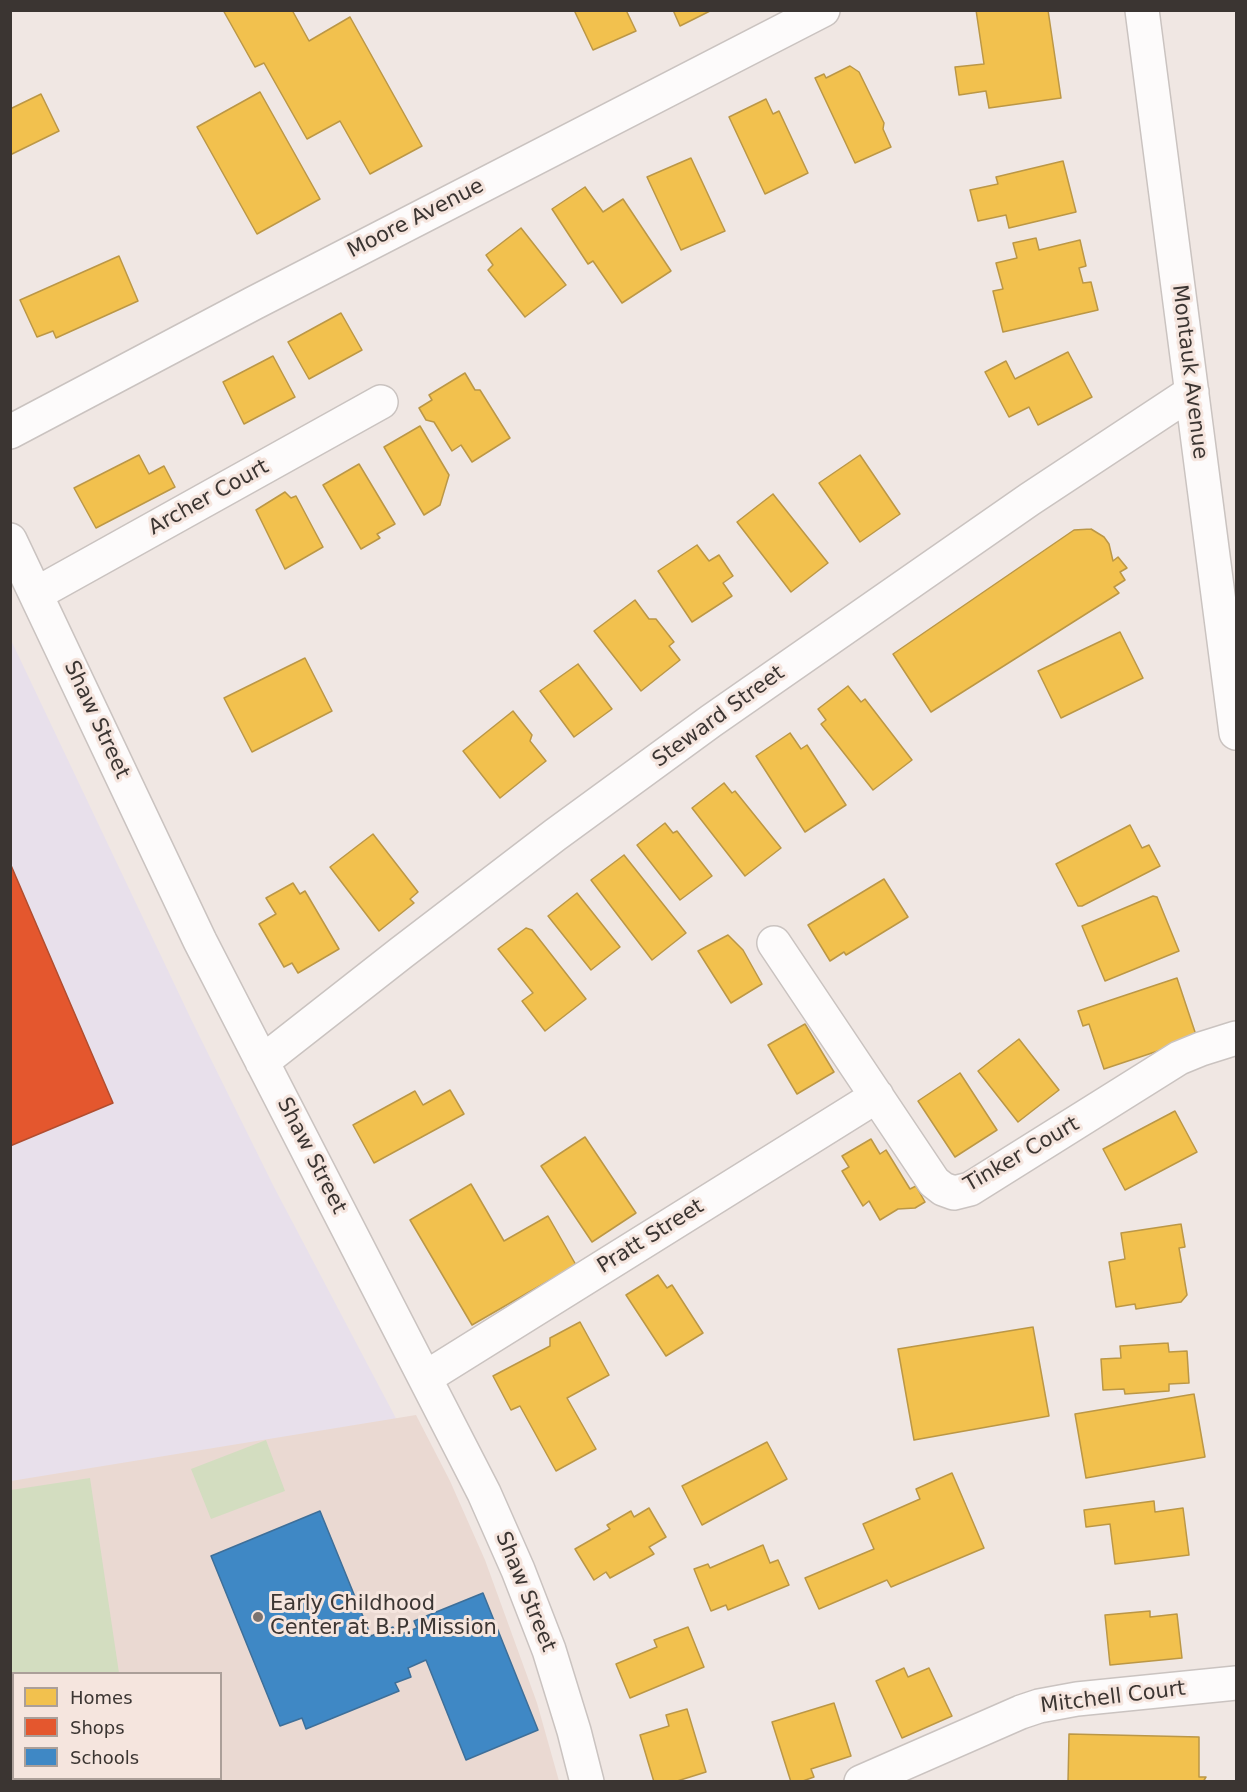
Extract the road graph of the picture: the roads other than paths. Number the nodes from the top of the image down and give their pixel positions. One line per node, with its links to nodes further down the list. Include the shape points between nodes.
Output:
1 (1142, 10): 3 (street, Montauk Avenue)
2 (814, 13): 5 (street, Moore Avenue)
3 (1192, 392): 6 (street, Montauk Avenue); 12 (street, Steward Street, via 1030,499 711,721 528,856)
4 (381, 402): 8 (street, Archer Court)
5 (10, 432)
6 (1223, 523): 9 (street, Montauk Avenue)
7 (10, 540): 8 (street, Shaw Street)
8 (36, 594): 12 (street, Shaw Street, via 155,850)
9 (1236, 733)
10 (774, 943): 13 (street, Tinker Court)
11 (1236, 1038): 13 (street, Tinker Court, via 1179,1058 960,1192 943,1189 934,1182)
12 (262, 1062): 14 (street, Shaw Street)
13 (877, 1096): 14 (street, Pratt Street)
14 (425, 1378): 16 (street, Shaw Street, via 518,1570 549,1650)
15 (1236, 1683): 17 (street, Mitchell Court, via 1039,1706)
16 (587, 1782)
17 (861, 1782)

